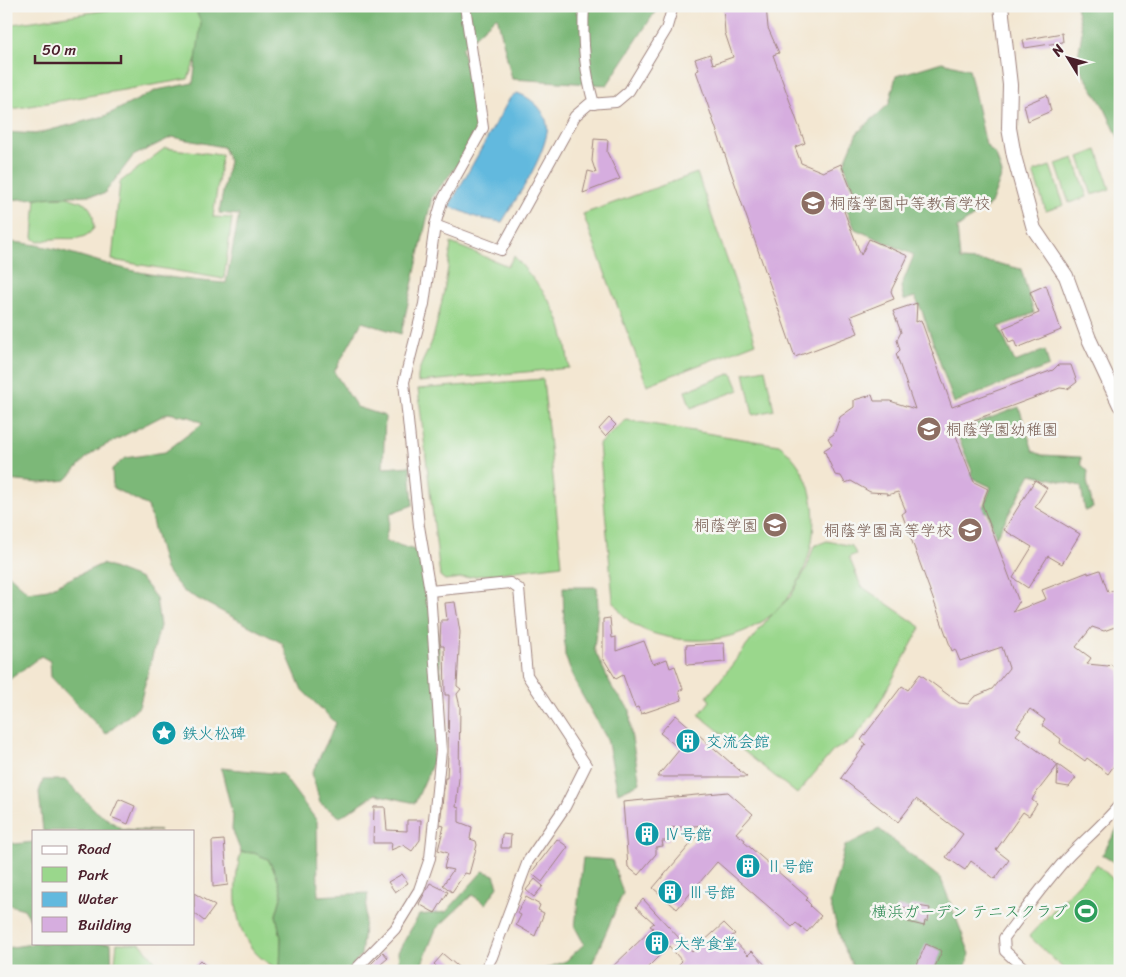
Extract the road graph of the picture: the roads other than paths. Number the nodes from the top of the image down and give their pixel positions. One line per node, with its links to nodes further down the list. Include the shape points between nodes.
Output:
1 (465, 6): 6 (street, via 483,128 442,201)
2 (584, 6): 5 (street, via 583,31)
3 (672, 6): 5 (street, via 666,30 629,92 616,102)
4 (1001, 6): 7 (street, via 1010,85 1009,128 1034,229 1066,276 1089,340)
5 (594, 104): 6 (street, via 589,104 575,116 501,250)
6 (434, 225): 8 (street, via 424,304 404,382 418,526)
7 (1120, 405)
8 (430, 591): 10 (street, via 441,751 430,858 419,890 395,929); 11 (street, via 510,583 519,589 527,675 586,765 565,807 528,861)
9 (1120, 804): 12 (street, via 1067,858 1004,938 1005,951)
10 (354, 971)
11 (484, 971)
12 (1027, 971)

